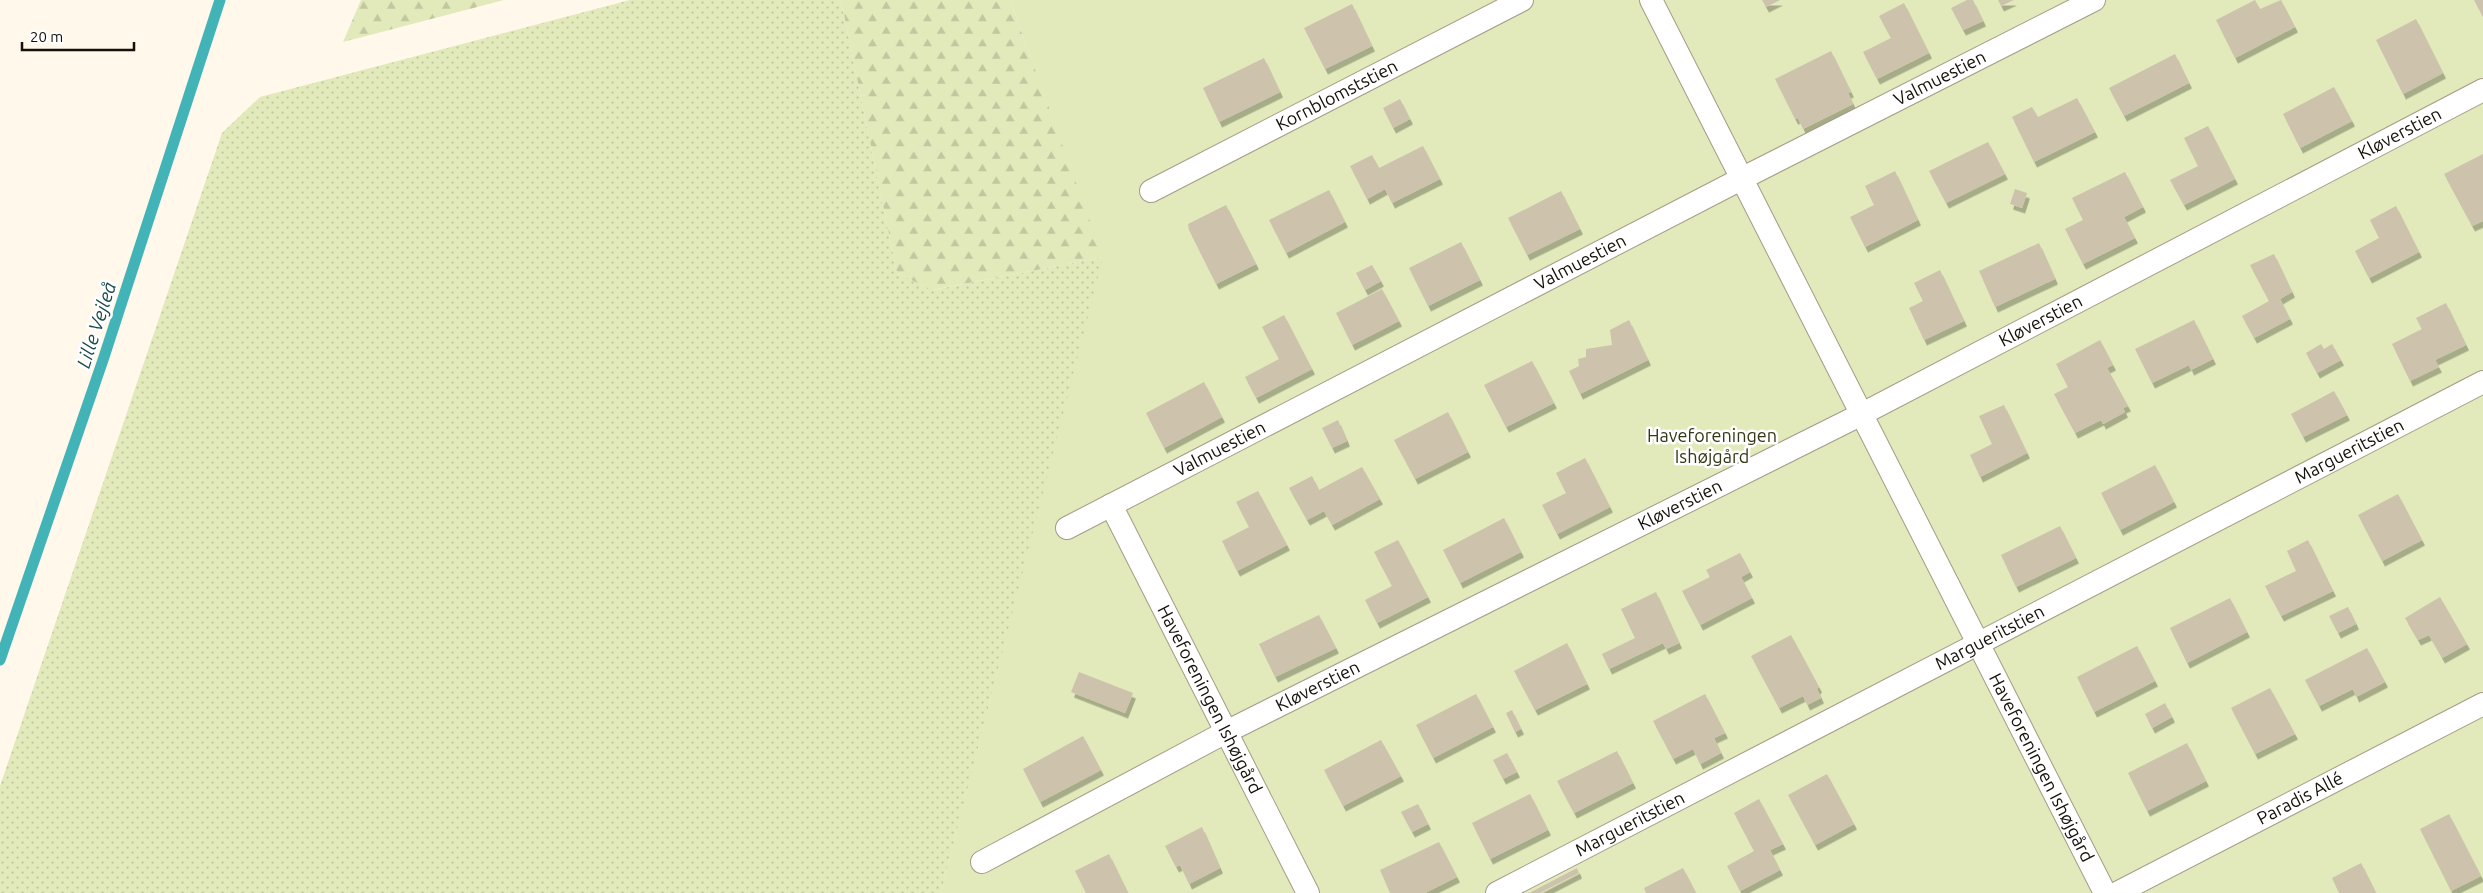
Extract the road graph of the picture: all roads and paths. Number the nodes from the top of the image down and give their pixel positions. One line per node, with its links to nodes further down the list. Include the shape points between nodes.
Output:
1 (1522, 0): 6 (lane, Kornblomststien)
2 (1651, 0): 5 (lane, Haveforeningen Ishøjgård)
3 (2094, 0): 5 (lane, Valmuestien)
4 (2483, 90): 8 (lane, Kløverstien)
5 (1743, 178): 8 (lane, Haveforeningen Ishøjgård); 9 (lane, Valmuestien)
6 (1151, 191)
7 (2483, 382): 11 (lane, Margueritstien)
8 (1862, 414): 11 (lane, Haveforeningen Ishøjgård); 13 (lane, Kløverstien)
9 (1111, 505): 10 (lane, Valmuestien); 13 (lane, Haveforeningen Ishøjgård)
10 (1067, 528)
11 (1978, 644): 16 (lane, Margueritstien); 17 (lane, Haveforeningen Ishøjgård)
12 (2483, 704): 18 (lane, Paradis Allé)
13 (1226, 732): 14 (lane, Kløverstien); 15 (lane, Haveforeningen Ishøjgård)
14 (982, 862)
15 (1308, 893)
16 (1497, 893)
17 (2105, 893)
18 (2117, 893)

